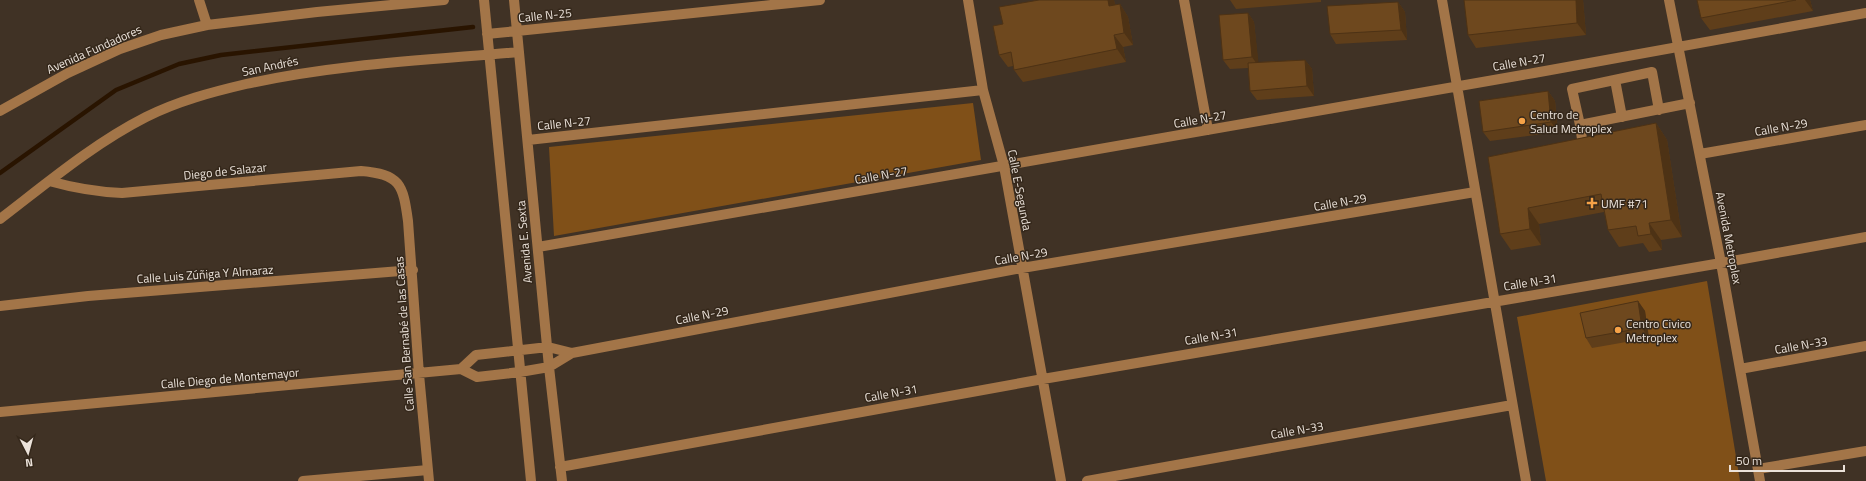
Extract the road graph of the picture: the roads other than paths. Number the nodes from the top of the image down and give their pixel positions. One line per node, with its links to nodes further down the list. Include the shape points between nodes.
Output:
1 (199, 0): 12 (street)
2 (440, 0): 3 (street, Avenida Fundadores); 12 (street, Avenida Fundadores)
3 (444, 0)
4 (484, 0): 14 (street, Avenida E. Sexta)
5 (514, 0): 13 (street, Avenida E. Sexta)
6 (820, 0): 13 (street, Calle N-25)
7 (968, 0): 20 (street, Calle E-Segunda)
8 (1184, 0): 27 (street)
9 (1442, 0): 19 (street)
10 (1669, 0): 15 (street, Avenida Metroplex)
11 (1866, 13): 15 (street, Calle N-27)
12 (207, 25): 23 (street, Avenida Fundadores, via 161,35 120,49 68,73)
13 (516, 31): 14 (street, Calle N-25); 16 (street, Avenida E. Sexta)
14 (487, 34): 17 (street, Avenida E. Sexta)
15 (1678, 46): 19 (street, Calle N-27); 21 (street, Avenida Metroplex)
16 (519, 52): 17 (street, San Andrés); 28 (street, Avenida E. Sexta)
17 (490, 55): 32 (street, San Andrés, via 292,74 204,94 147,117 98,145); 45 (street, Avenida E. Sexta)
18 (1615, 80): 22 (street, via 1652,72); 24 (street); 25 (street, via 1572,88)
19 (1457, 86): 27 (street, Calle N-27); 34 (street)
20 (984, 90): 28 (street, Calle N-27); 31 (street, Calle E-Segunda)
21 (1690, 103): 22 (street); 30 (street, Avenida Metroplex)
22 (1659, 110): 24 (street)
23 (0, 111)
24 (1622, 117): 25 (street)
25 (1580, 125): 29 (street, via 1583,146)
26 (1866, 125): 30 (street, Calle N-29)
27 (1208, 130): 31 (street, Calle N-27)
28 (528, 140): 37 (street, Avenida E. Sexta)
29 (1568, 148)
30 (1700, 154): 38 (street, Avenida Metroplex)
31 (1004, 166): 37 (street, Calle N-27); 39 (street, Calle E-Segunda)
32 (49, 180): 33 (street, Diego de Salazar, via 94,192 122,193 360,171 379,172 391,177); 35 (street)
33 (399, 185): 40 (street, Calle San Bernabé de las Casas, via 405,200)
34 (1475, 192): 39 (street, Calle N-29); 41 (street)
35 (0, 219)
36 (1866, 237): 38 (street, Calle N-31)
37 (538, 248): 44 (street, Avenida E. Sexta)
38 (1721, 263): 41 (street, Calle N-31); 49 (street, Avenida Metroplex)
39 (1022, 268): 46 (street, Calle N-29); 52 (street, Calle E-Segunda)
40 (413, 270): 42 (street, Calle Luis Zúñiga Y Almaraz, via 88,296); 51 (street, Calle San Bernabé de las Casas)
41 (1493, 301): 52 (street, Calle N-31); 53 (street)
42 (0, 306)
43 (1866, 346): 49 (street, Calle N-33)
44 (548, 347): 45 (street, Calle N-29); 46 (street, Calle N-29); 47 (street, Avenida E. Sexta)
45 (518, 350): 48 (street, via 476,355); 50 (street, Avenida E. Sexta)
46 (572, 353): 47 (street, Calle N-29)
47 (549, 367): 50 (street); 56 (street, Avenida E. Sexta)
48 (461, 368): 50 (street, via 477,376); 51 (street, Calle Diego de Montemayor)
49 (1740, 369): 57 (street, Avenida Metroplex)
50 (520, 372): 61 (street, Avenida E. Sexta)
51 (419, 374): 54 (street, Calle Diego de Montemayor); 58 (street, Calle San Bernabé de las Casas)
52 (1043, 379): 56 (street, Calle N-31); 63 (street, Calle E-Segunda)
53 (1512, 405): 64 (street, Calle N-33); 65 (street)
54 (0, 412)
55 (1866, 451): 57 (street)
56 (560, 467): 62 (street, Avenida E. Sexta)
57 (1758, 469): 66 (street, Avenida Metroplex)
58 (428, 470): 59 (street); 60 (street, Calle San Bernabé de las Casas)
59 (303, 481)
60 (429, 481)
61 (531, 481)
62 (562, 481)
63 (1061, 481)
64 (1087, 481)
65 (1526, 481)
66 (1760, 481)

